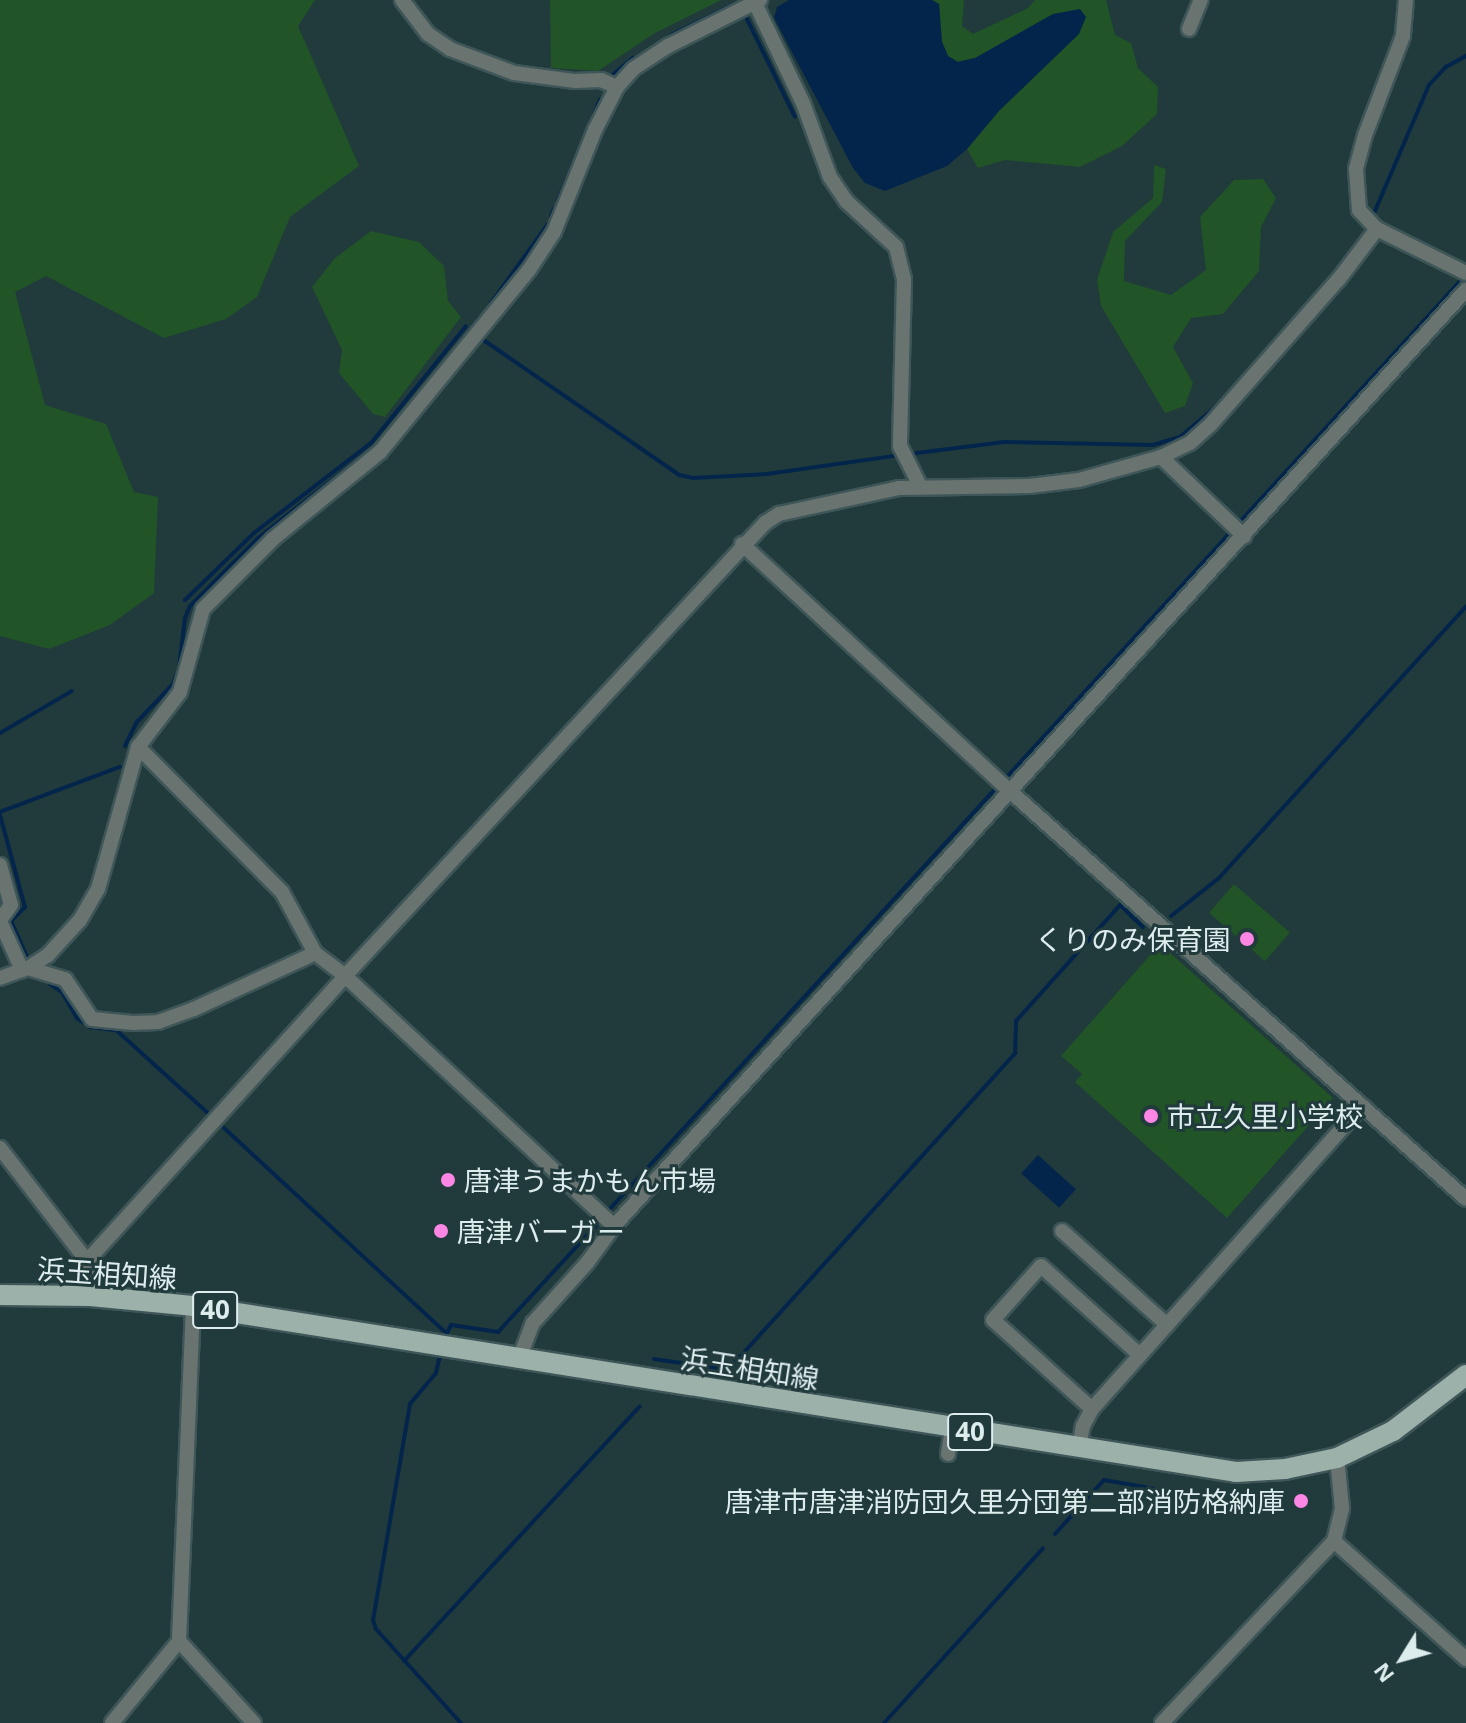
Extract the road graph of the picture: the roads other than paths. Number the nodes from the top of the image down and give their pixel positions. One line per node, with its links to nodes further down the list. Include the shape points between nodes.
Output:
1 (402, 0): 6 (street, via 428,34 450,49 514,73 601,80)
2 (1201, 0): 5 (street)
3 (1406, 0): 7 (street, via 1403,36 1356,169 1359,210)
4 (758, 2): 6 (street, via 668,46 633,69); 11 (street, via 830,177 846,201 896,247 904,279 900,446)
5 (1189, 29)
6 (617, 87): 14 (street, via 554,232 529,270 380,452 217,592 197,624 180,692)
7 (1377, 229): 8 (street); 10 (street, via 1211,424 1190,443)
8 (1466, 273)
9 (1466, 290): 12 (street)
10 (1161, 457): 11 (street, via 1079,480 1030,486); 12 (street)
11 (920, 486): 13 (street, via 779,514)
12 (1244, 536): 15 (street)
13 (742, 544): 15 (street); 20 (street)
14 (138, 747): 18 (street, via 282,892); 19 (street, via 98,889 80,920 48,955)
15 (1005, 786): 22 (street); 25 (street)
16 (0, 865): 17 (street, via 11,905)
17 (0, 920): 19 (street)
18 (315, 953): 19 (street, via 194,1009 146,1023 92,1019 65,979); 20 (street)
19 (25, 969): 21 (street)
20 (345, 976): 25 (street); 27 (street)
21 (0, 978)
22 (1362, 1106): 24 (street); 31 (street)
23 (0, 1148): 27 (street)
24 (1466, 1199)
25 (608, 1221): 33 (street, via 587,1263 533,1323)
26 (1062, 1231): 31 (street)
27 (87, 1261): 29 (street)
28 (0, 1295): 29 (main road, 浜玉相知線 / 40)
29 (90, 1296): 30 (main road, 浜玉相知線 / 40)
30 (193, 1306): 33 (main road, 浜玉相知線 / 40); 41 (street)
31 (1167, 1325): 32 (street)
32 (1140, 1355): 35 (street); 35 (street, via 1041,1266 993,1320)
33 (519, 1359): 36 (main road, 浜玉相知線 / 40)
34 (1466, 1375): 39 (main road, 浜玉相知線 / 40, via 1393,1431)
35 (1092, 1409): 37 (street)
36 (952, 1429): 37 (main road, 浜玉相知線 / 40); 38 (street)
37 (1079, 1448): 39 (main road, 浜玉相知線 / 40, via 1236,1472)
38 (948, 1454)
39 (1337, 1458): 40 (street, via 1342,1508)
40 (1334, 1541): 42 (street); 45 (street)
41 (179, 1641): 43 (street); 44 (street)
42 (1466, 1659)
43 (112, 1723)
44 (254, 1723)
45 (1162, 1723)

